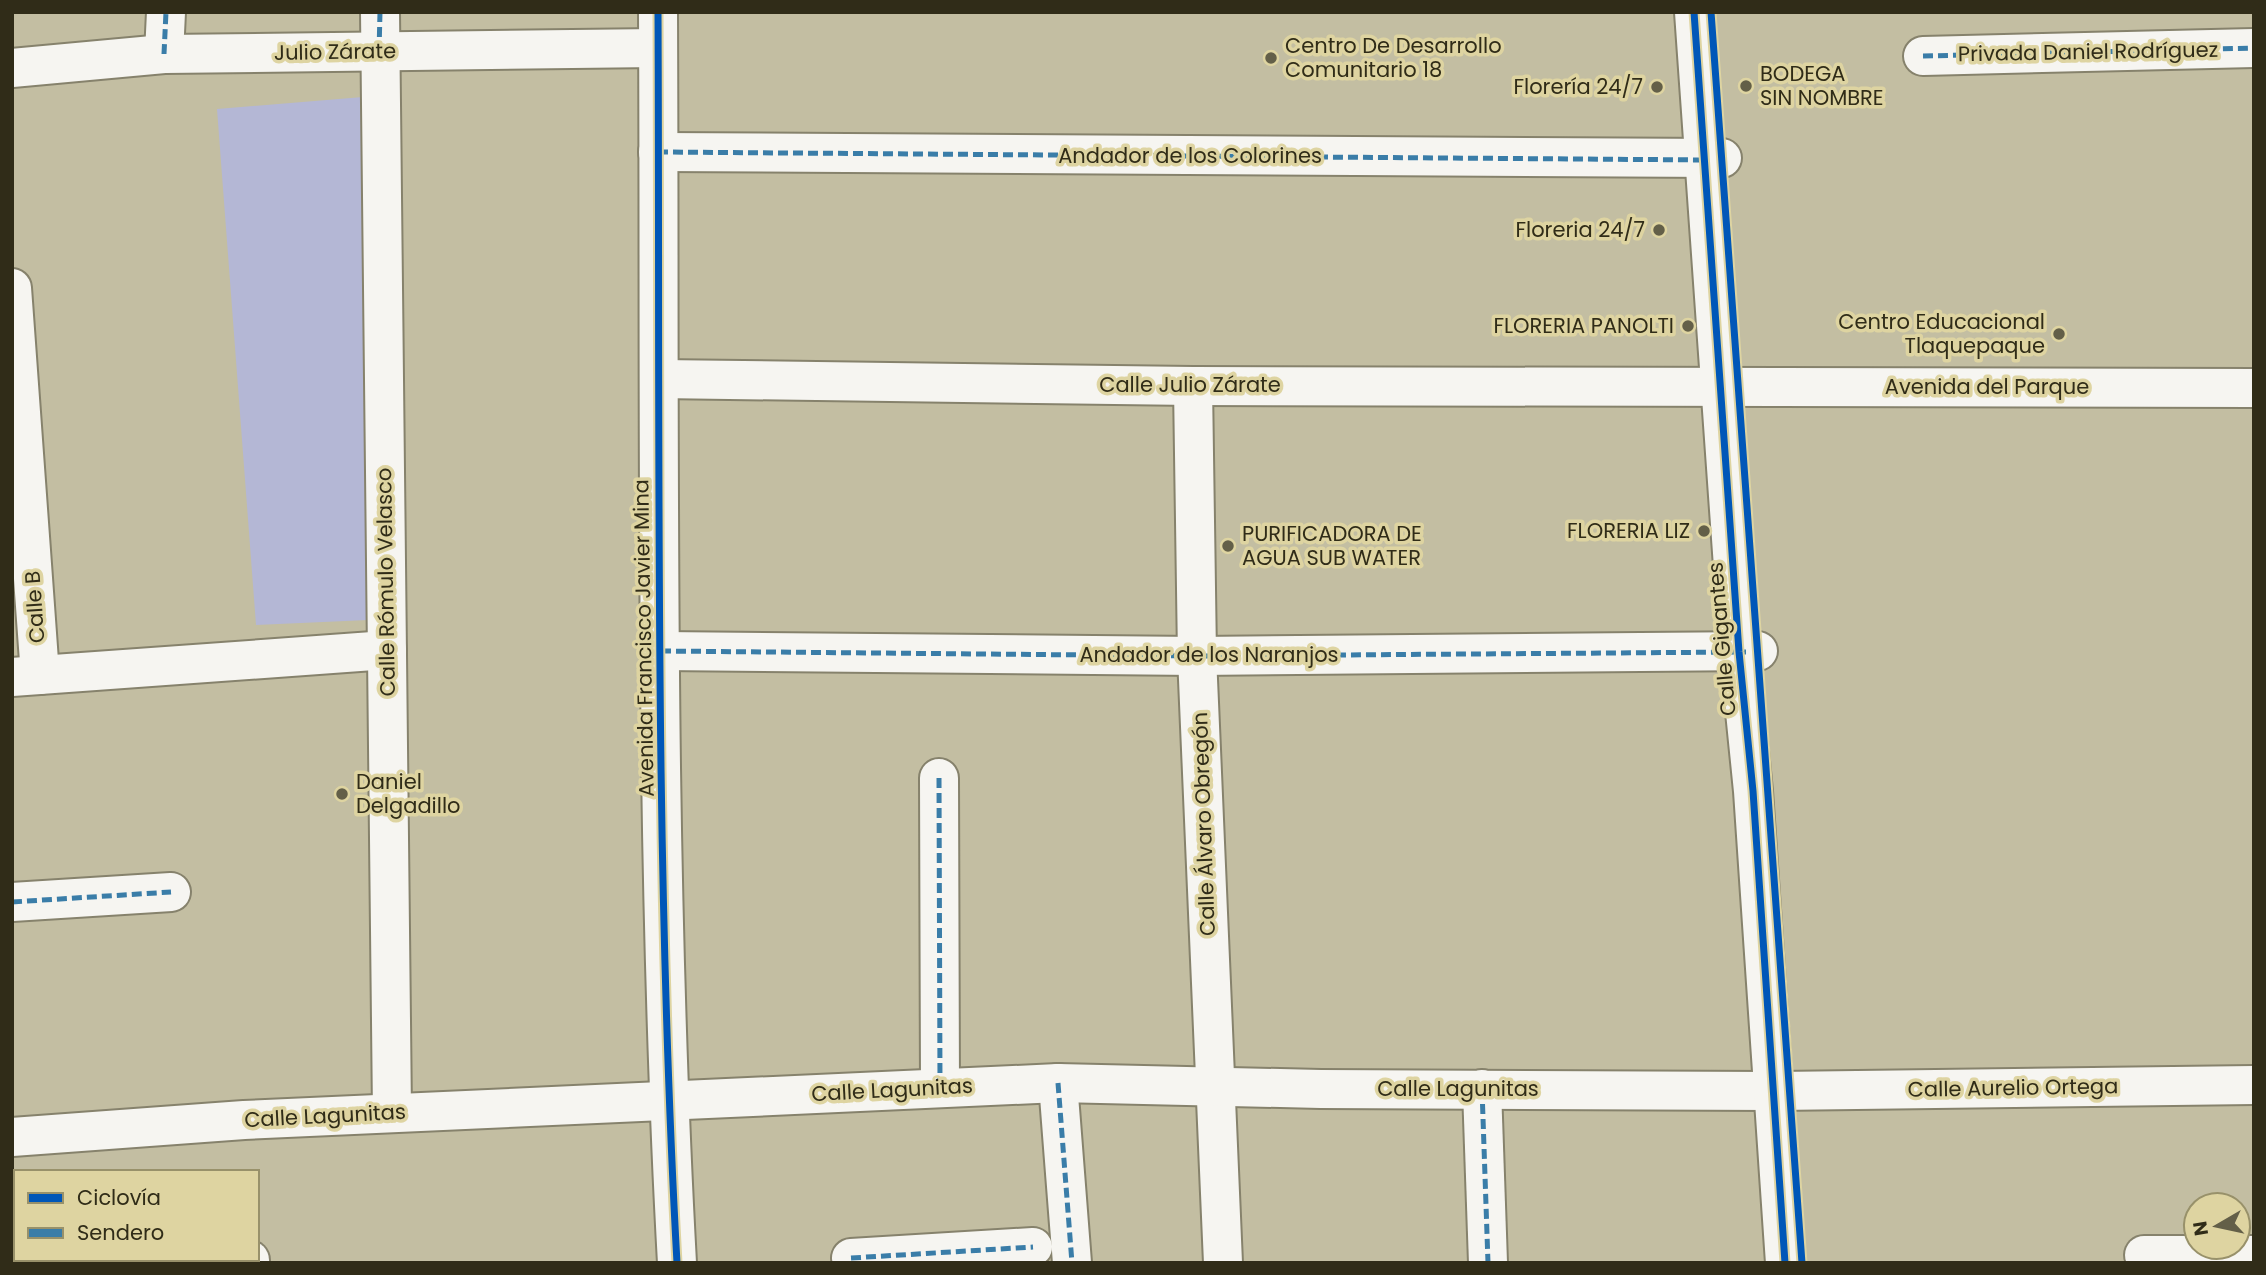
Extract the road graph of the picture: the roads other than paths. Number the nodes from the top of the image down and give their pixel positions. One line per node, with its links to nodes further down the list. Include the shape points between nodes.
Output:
1 (166, 12): 7 (street)
2 (380, 12): 6 (street, Calle Rómulo Velasco)
3 (1694, 12): 11 (street, Calle Gigantes)
4 (658, 30): 6 (street, Julio Zárate); 10 (street, Avenida Francisco Javier Mina)
5 (2254, 48): 8 (street, Privada Daniel Rodríguez)
6 (379, 52): 7 (street, Julio Zárate); 17 (street, Calle Rómulo Velasco)
7 (164, 54): 9 (street, Julio Zárate)
8 (1923, 56)
9 (12, 68)
10 (658, 152): 11 (street, Andador de los Colorines); 13 (street, Avenida Francisco Javier Mina)
11 (1713, 159): 15 (street, Calle Gigantes)
12 (12, 288): 21 (street, Calle B)
13 (659, 379): 14 (street, Calle Julio Zárate); 18 (street, Avenida Francisco Javier Mina)
14 (1193, 386): 15 (street, Calle Julio Zárate); 20 (street, Calle Álvaro Obregón)
15 (1721, 386): 16 (street, Avenida del Parque); 19 (street, Calle Gigantes)
16 (2254, 388)
17 (387, 650): 21 (street, Calle B); 32 (street, Calle Rómulo Velasco)
18 (661, 651): 20 (street, Andador de los Naranjos); 31 (street, Avenida Francisco Javier Mina)
19 (1748, 651): 20 (street, Andador de los Naranjos); 30 (street, Calle Gigantes)
20 (1197, 656): 28 (street, Calle Álvaro Obregón)
21 (26, 676)
22 (939, 778): 27 (street)
23 (171, 892): 24 (street)
24 (12, 902)
25 (1058, 1083): 27 (street, Calle Lagunitas); 28 (street, Calle Lagunitas); 40 (street)
26 (2254, 1085): 30 (street, Calle Aurelio Ortega)
27 (940, 1087): 31 (street, Calle Lagunitas)
28 (1214, 1087): 29 (street, Calle Lagunitas); 41 (street, Calle Álvaro Obregón)
29 (1482, 1089): 30 (street, Calle Lagunitas); 42 (street)
30 (1772, 1091): 43 (street, Calle Gigantes)
31 (668, 1100): 32 (street, Calle Lagunitas); 39 (street, Avenida Francisco Javier Mina)
32 (392, 1113): 33 (street, Calle Lagunitas)
33 (12, 1137)
34 (1033, 1247): 38 (street)
35 (2144, 1255): 36 (street)
36 (2254, 1255)
37 (851, 1258): 38 (street)
38 (937, 1258)
39 (677, 1263)
40 (1072, 1263)
41 (1223, 1263)
42 (1488, 1263)
43 (1785, 1263)

